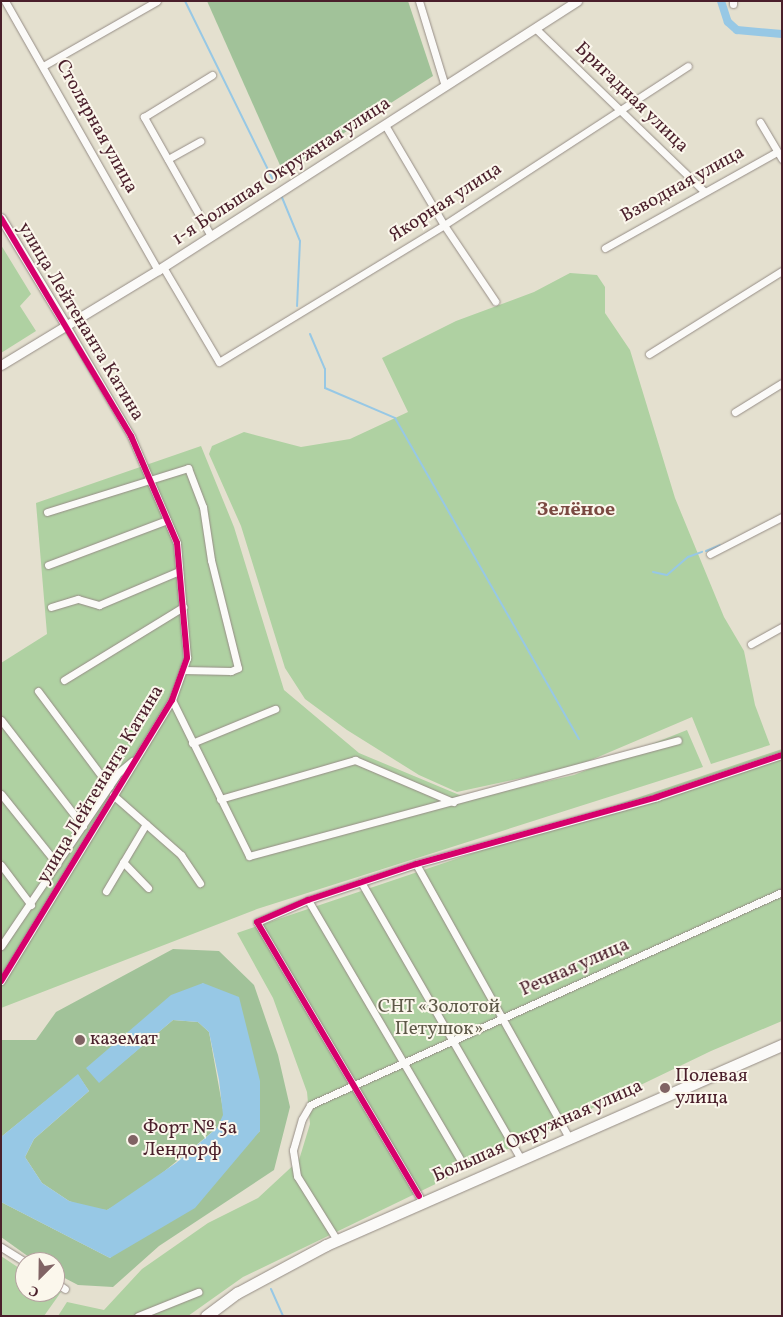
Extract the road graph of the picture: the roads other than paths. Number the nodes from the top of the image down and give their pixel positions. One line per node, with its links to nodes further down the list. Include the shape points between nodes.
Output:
1 (6, 1): 6 (street, Столярная улица)
2 (157, 1): 6 (street)
3 (419, 1): 9 (street)
4 (577, 1): 5 (street, 1-я Большая Окружная улица)
5 (535, 28): 9 (street, 1-я Большая Окружная улица); 10 (street, Бригадная улица)
6 (43, 66): 22 (street, Столярная улица)
7 (688, 66): 10 (street, Якорная улица)
8 (212, 75): 15 (street, via 144,117)
9 (446, 86): 12 (street, 1-я Большая Окружная улица)
10 (618, 110): 17 (street, Бригадная улица); 19 (street, Якорная улица)
11 (760, 122): 14 (street)
12 (385, 125): 19 (street); 20 (street, 1-я Большая Окружная улица)
13 (200, 140): 15 (street)
14 (777, 152): 16 (street); 17 (street, Взводная улица)
15 (168, 159): 20 (street)
16 (782, 159)
17 (704, 192): 21 (street, Взводная улица)
18 (1, 218): 25 (street, улица Лейтенанта Катина)
19 (444, 225): 24 (street); 27 (street, Якорная улица)
20 (211, 236): 22 (street, 1-я Большая Окружная улица)
21 (605, 248)
22 (160, 269): 25 (street, 1-я Большая Окружная улица); 27 (street, Столярная улица)
23 (782, 271): 26 (street)
24 (495, 301)
25 (67, 327): 28 (street, 1-я Большая Окружная улица); 31 (street, улица Лейтенанта Катина, via 131,436)
26 (649, 354)
27 (220, 362)
28 (1, 365)
29 (782, 383): 30 (street)
30 (735, 412)
31 (149, 478): 32 (street); 34 (street, улица Лейтенанта Катина); 42 (street, via 188,468 203,507 211,560 238,668 231,672)
32 (47, 512)
33 (782, 517): 35 (street)
34 (167, 520): 36 (street); 37 (street, улица Лейтенанта Катина, via 177,543)
35 (710, 554)
36 (48, 565)
37 (179, 571): 38 (street, via 99,605 78,599); 39 (street, улица Лейтенанта Катина)
38 (51, 607)
39 (182, 607): 42 (street, улица Лейтенанта Катина, via 187,658); 43 (street)
40 (782, 627): 41 (street)
41 (751, 644)
42 (183, 670): 45 (street, улица Лейтенанта Катина)
43 (64, 680)
44 (38, 691): 52 (street)
45 (172, 700): 49 (street); 51 (street, улица Лейтенанта Катина)
46 (275, 709): 49 (street)
47 (1, 720): 58 (street)
48 (678, 740): 56 (street)
49 (192, 743): 55 (street)
50 (782, 754): 61 (street, via 657,797)
51 (138, 756): 52 (street, via 119,772); 54 (street, улица Лейтенанта Катина)
52 (109, 786): 58 (street)
53 (1, 794): 60 (street)
54 (113, 795): 57 (street); 71 (street, улица Лейтенанта Катина)
55 (220, 799): 56 (street, via 355,760); 56 (street, via 249,856)
56 (453, 802)
57 (146, 824): 59 (street); 64 (street, via 181,855)
58 (83, 826): 60 (street)
59 (123, 862): 65 (street); 66 (street)
60 (56, 864): 69 (street)
61 (416, 864): 63 (street); 72 (street)
62 (1, 865): 69 (street)
63 (361, 882): 68 (street); 73 (street)
64 (200, 883)
65 (148, 888)
66 (106, 891)
67 (782, 892): 72 (street, Речная улица)
68 (308, 900): 75 (street); 76 (street, via 257,922)
69 (31, 905): 70 (street)
70 (3, 941)
71 (1, 981)
72 (504, 1018): 73 (street, Речная улица); 77 (street)
73 (453, 1041): 75 (street, Речная улица); 79 (street)
74 (782, 1045): 77 (highway, Большая Окружная улица)
75 (403, 1063): 76 (street, Речная улица); 78 (street)
76 (353, 1086): 80 (street); 81 (street, Речная улица, via 310,1105 302,1119 293,1150 297,1176)
77 (570, 1138): 79 (highway, Большая Окружная улица)
78 (462, 1160)
79 (520, 1160): 81 (highway, Большая Окружная улица)
80 (419, 1196)
81 (337, 1240): 86 (highway, Большая Окружная улица, via 237,1293)
82 (1, 1247): 83 (street)
83 (15, 1256)
84 (198, 1292): 85 (street)
85 (138, 1316)
86 (206, 1316)

